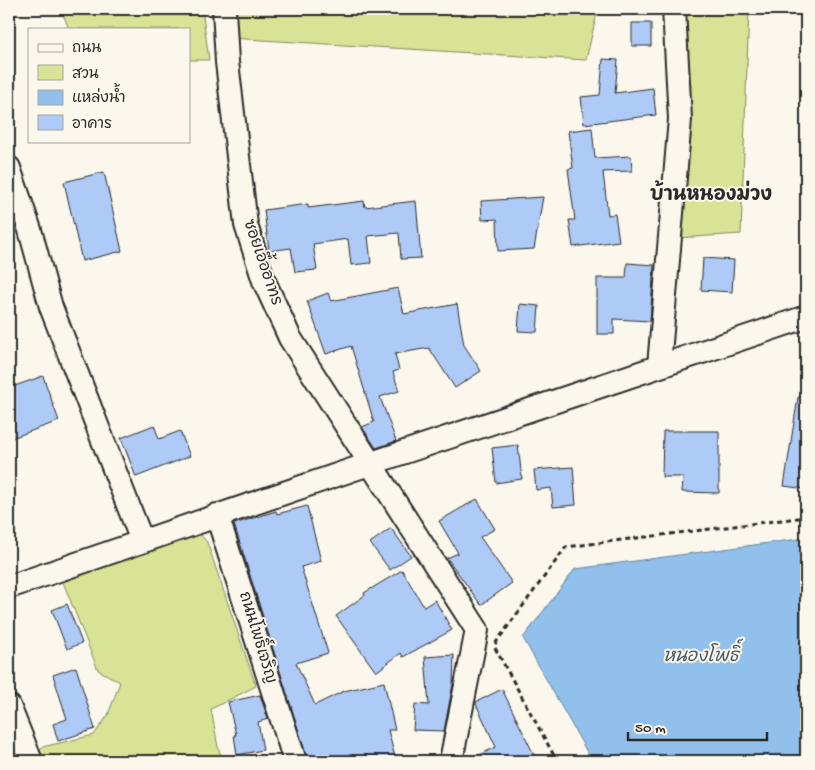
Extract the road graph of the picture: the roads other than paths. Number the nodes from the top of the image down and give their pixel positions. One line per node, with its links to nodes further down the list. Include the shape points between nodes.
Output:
1 (224, 9): 6 (street, ซอยเอื้ออาทร, via 226,62 246,225 264,281 290,338)
2 (674, 9): 5 (street, via 680,119)
3 (9, 168): 8 (street, via 51,307)
4 (806, 317): 5 (street)
5 (659, 366): 6 (street)
6 (369, 464): 7 (street); 13 (street, ซอยเอื้ออาทร, via 477,630)
7 (217, 515): 8 (street); 12 (street, ถนนโพธิ์เจริญ)
8 (142, 541): 9 (street)
9 (9, 587)
10 (9, 706): 11 (street)
11 (31, 761)
12 (295, 761)
13 (452, 761)

